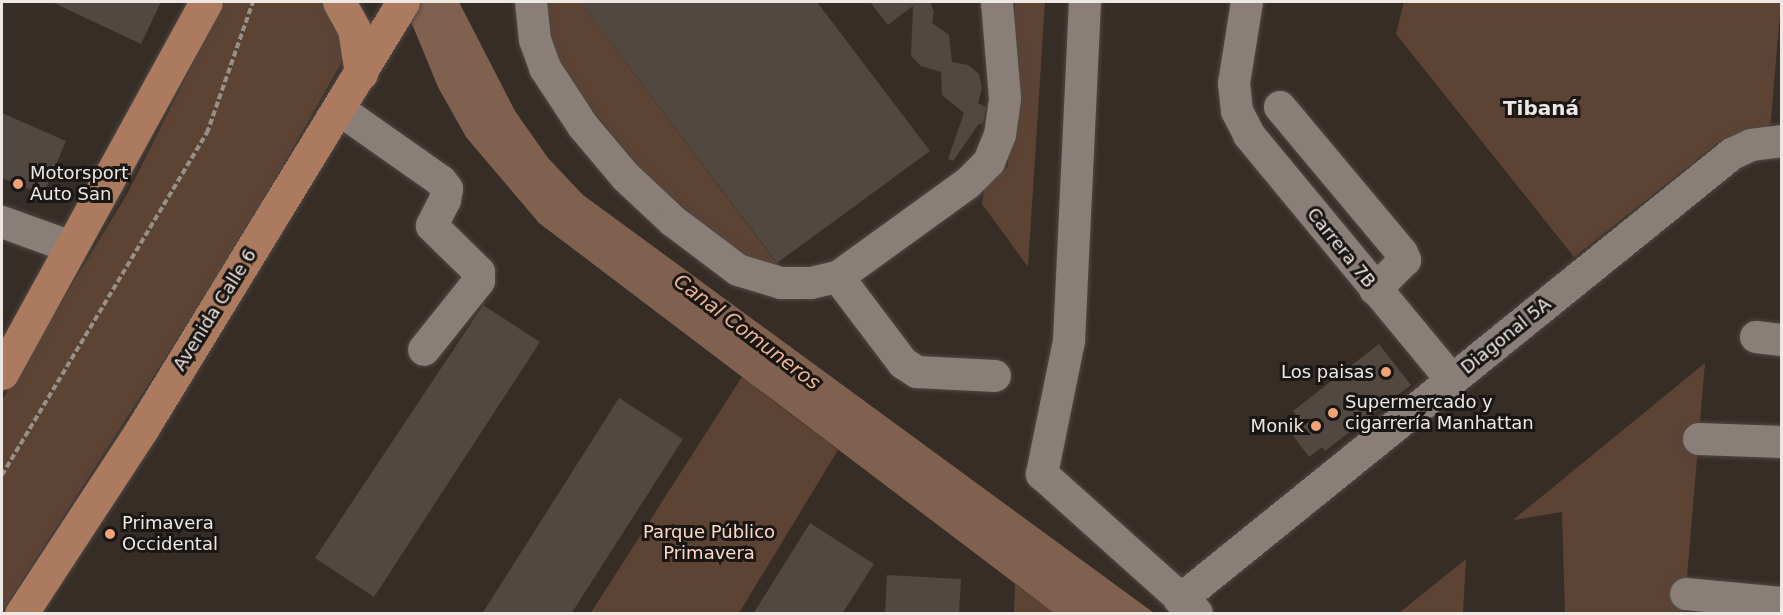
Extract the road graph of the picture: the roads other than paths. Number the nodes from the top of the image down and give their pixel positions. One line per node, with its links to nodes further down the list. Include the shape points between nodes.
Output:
1 (206, 2): 13 (main road)
2 (339, 2): 8 (main road, via 354,30)
3 (403, 2): 8 (main road, Avenida Calle 6)
4 (531, 2): 14 (street, via 535,40 558,91 604,153 650,201 738,270 781,283 811,284)
5 (997, 2): 14 (street, via 1005,98 1000,135 989,162 968,183)
6 (1085, 2): 24 (street, via 1069,342 1042,474)
7 (1247, 2): 15 (street, Carrera 7B, via 1234,83 1237,111 1249,135)
8 (361, 73): 10 (main road, Avenida Calle 6)
9 (1280, 107): 15 (street, via 1402,253 1405,260)
10 (340, 110): 16 (street, via 441,181 447,189 445,200 432,226 479,273 479,281); 25 (main road, Avenida Calle 6, via 100,496)
11 (1766, 143): 19 (street, Diagonal 5A, via 1732,154)
12 (2, 222): 13 (street)
13 (71, 247): 17 (main road)
14 (838, 277): 18 (street, via 903,363 916,372)
15 (1376, 290): 19 (street, Carrera 7B)
16 (424, 350)
17 (2, 373)
18 (995, 376)
19 (1451, 380): 24 (street, Diagonal 5A)
20 (1699, 439): 21 (street)
21 (1782, 442)
22 (1686, 594): 23 (street)
23 (1782, 603)
24 (1189, 607)
25 (21, 614)

